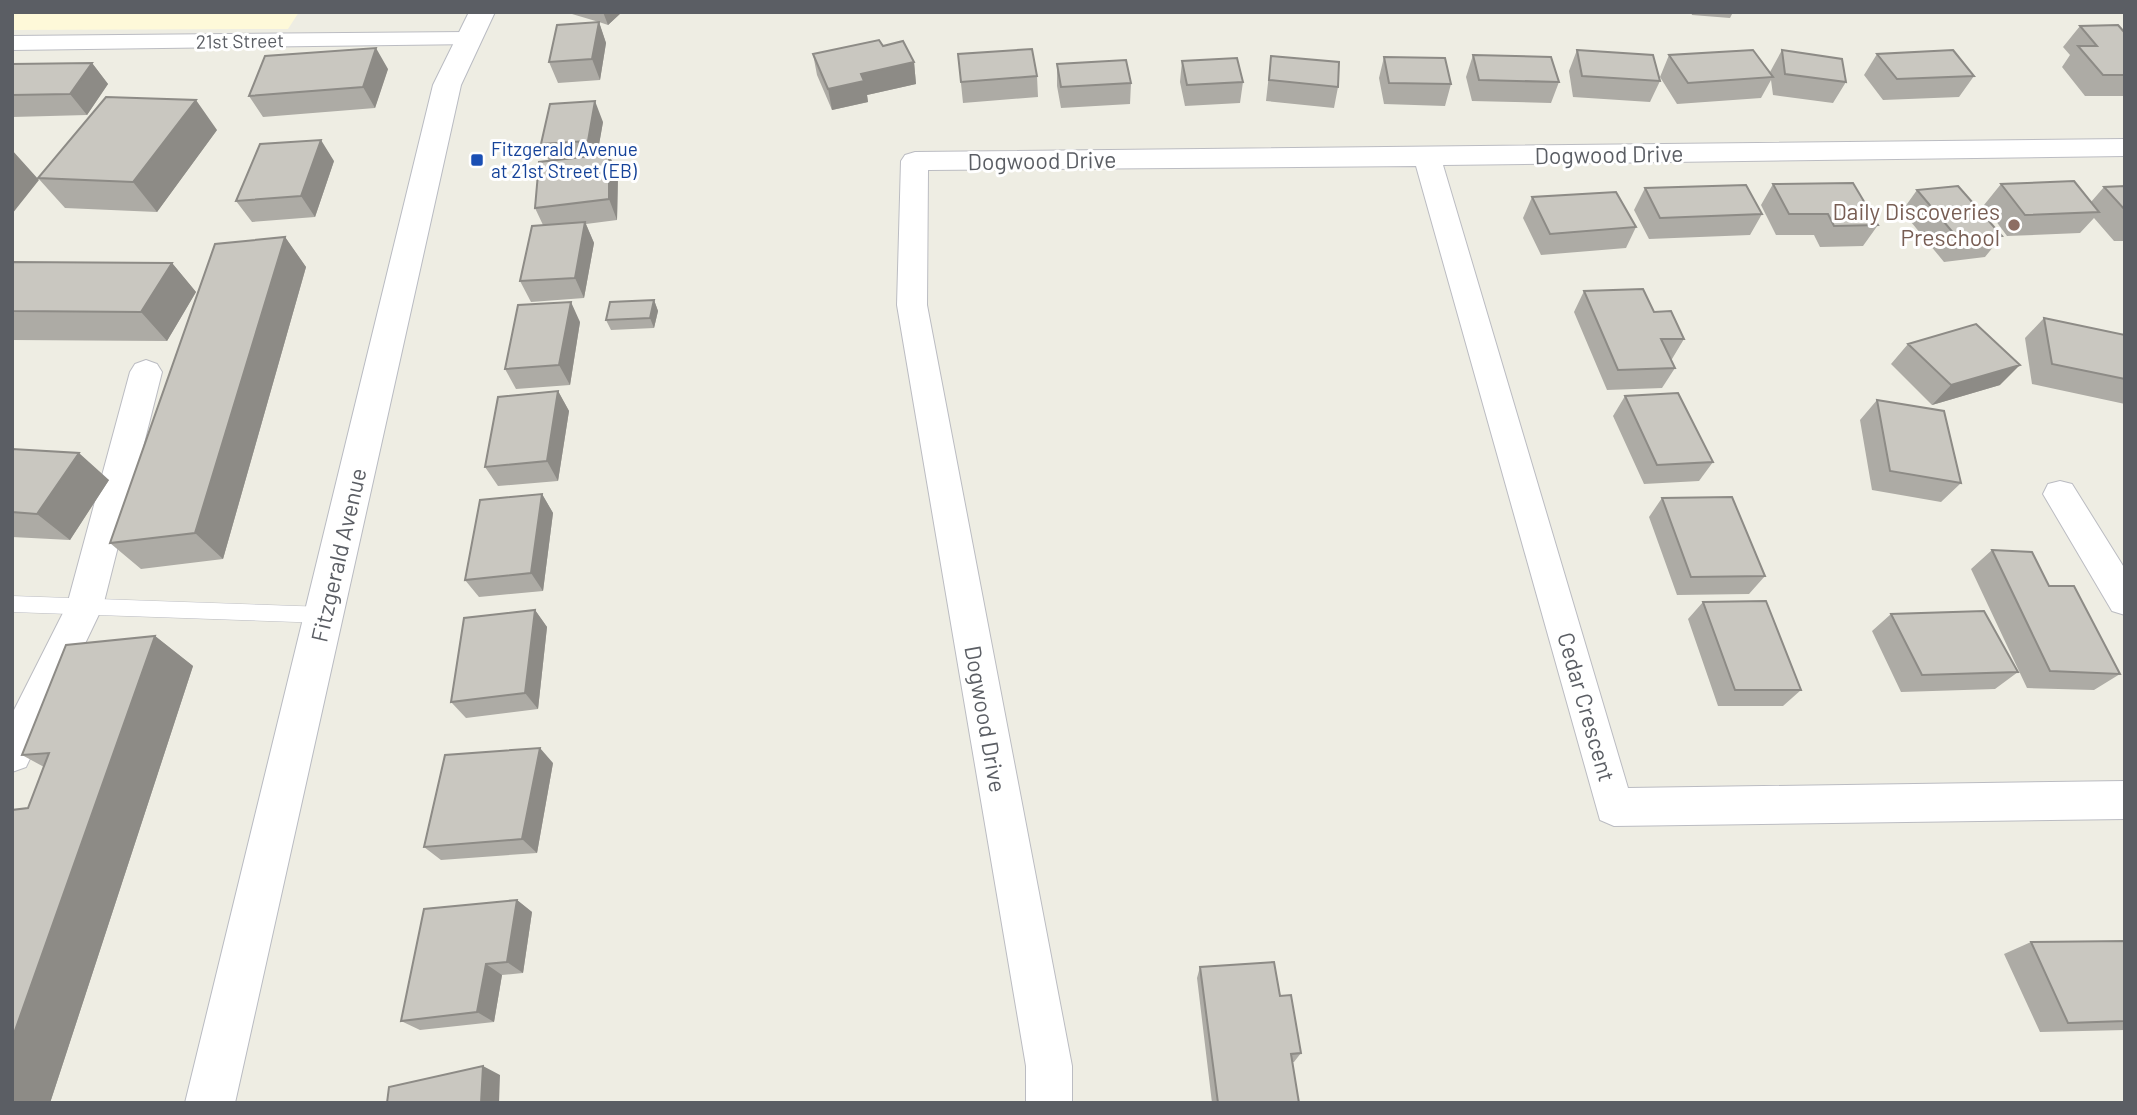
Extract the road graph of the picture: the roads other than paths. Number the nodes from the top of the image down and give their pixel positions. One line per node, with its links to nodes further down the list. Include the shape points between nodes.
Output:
1 (475, 26): 2 (street, 21st Street); 10 (street, Fitzgerald Avenue, via 447,85)
2 (12, 43)
3 (2125, 147): 4 (street, Dogwood Drive)
4 (1427, 158): 12 (street, Cedar Crescent, via 1614,807); 14 (street, Dogwood Drive, via 915,160 912,304 1049,1066)
5 (146, 372): 9 (street)
6 (2060, 494): 7 (street)
7 (2125, 600)
8 (12, 604): 9 (lane)
9 (85, 606): 10 (lane); 11 (street)
10 (326, 615): 13 (street, Fitzgerald Avenue)
11 (12, 754)
12 (2125, 800)
13 (210, 1103)
14 (1049, 1103)

